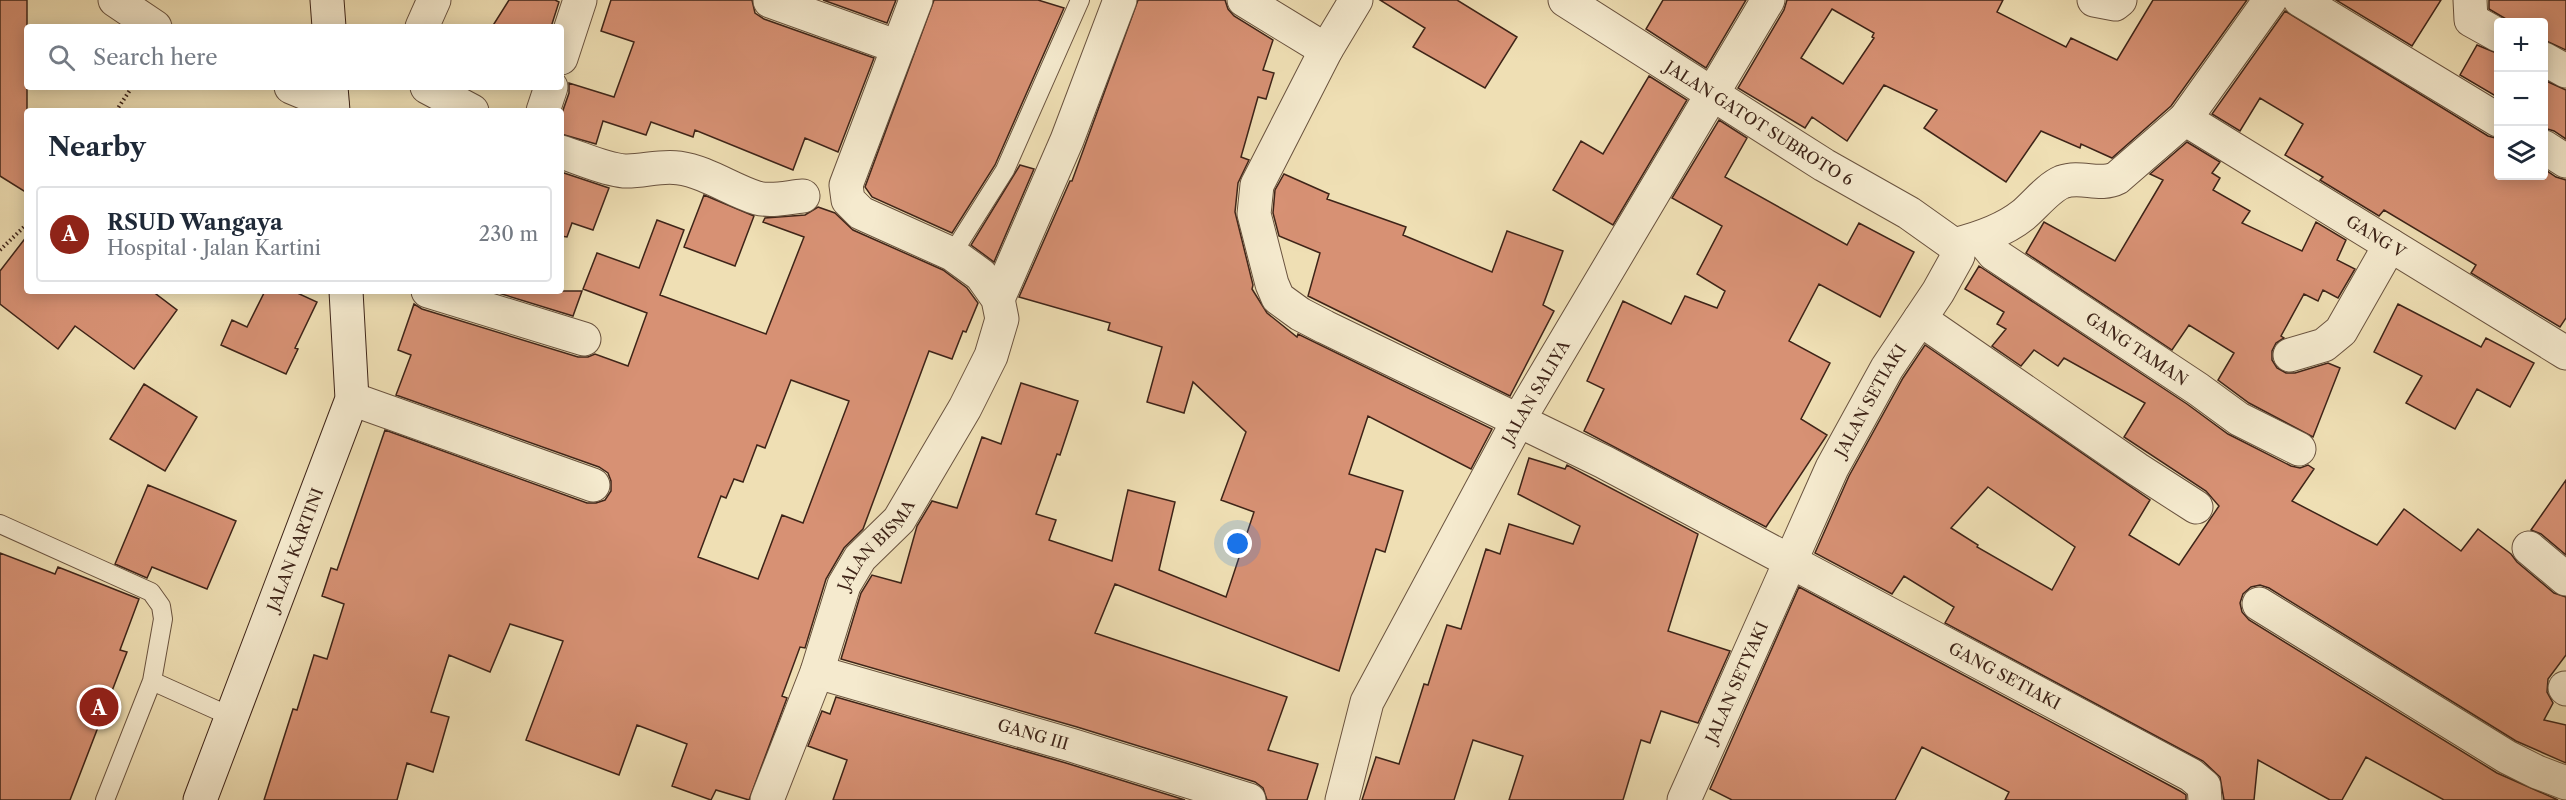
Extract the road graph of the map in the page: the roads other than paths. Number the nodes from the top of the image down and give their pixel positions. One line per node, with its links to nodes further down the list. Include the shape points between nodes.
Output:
1 (116, 0): 18 (street)
2 (327, 0): 19 (street)
3 (434, 0): 20 (street)
4 (580, 0): 23 (street)
5 (916, 0): 22 (street)
6 (1080, 0): 42 (lane, via 1005,170)
7 (1120, 0): 45 (street, via 1067,140)
8 (1244, 0): 24 (street)
9 (1356, 0): 24 (street)
10 (1565, 0): 30 (street, JALAN GATOT SUBROTO 6)
11 (1768, 0): 30 (street, JALAN SALIYA)
12 (2094, 0): 13 (street)
13 (2120, 0)
14 (2270, 0): 35 (street)
15 (2300, 0): 34 (street)
16 (2470, 0): 21 (street, via 2471,20)
17 (770, 1): 22 (street)
18 (151, 24)
19 (328, 24)
20 (423, 24)
21 (2494, 32)
22 (898, 46): 42 (street, via 846,185 848,200 861,213)
23 (564, 49)
24 (1326, 50): 51 (street, GANG SETIAKI, via 1257,185 1256,227 1278,298 1300,314)
25 (2548, 61): 26 (street)
26 (2566, 71)
27 (300, 90): 31 (street)
28 (433, 90): 32 (street)
29 (550, 90): 33 (street)
30 (1713, 93): 40 (street, JALAN GATOT SUBROTO 6, via 1824,165); 51 (street, JALAN SALIYA)
31 (332, 101)
32 (466, 108)
33 (544, 108)
34 (2494, 117)
35 (2185, 119): 40 (street, via 2110,182 2074,179 2060,183 2021,217); 41 (street, GANG V)
36 (2548, 150): 38 (street)
37 (564, 153): 39 (street, via 620,171 680,168 758,198)
38 (2566, 161)
39 (803, 196)
40 (1968, 242): 46 (street, JALAN SETIAKI); 52 (street, GANG TAMAN, via 1994,254 2239,419)
41 (2390, 245): 48 (street, GANG V); 49 (street, via 2341,331 2324,345)
42 (952, 254): 45 (street, via 981,275)
43 (346, 294): 50 (street, JALAN KARTINI)
44 (438, 294): 47 (street)
45 (998, 299): 60 (street, JALAN BISMA, via 1002,319 991,356 965,408 898,520 860,558 844,585)
46 (1920, 319): 54 (street); 57 (street, JALAN SETIAKI, via 1887,368 1832,468)
47 (584, 339)
48 (2566, 353)
49 (2290, 355)
50 (352, 399): 53 (street); 62 (street, JALAN KARTINI)
51 (1518, 421): 57 (street, GANG SETIAKI, via 1604,462); 68 (street, JALAN SALIYA, via 1367,702)
52 (2299, 449)
53 (593, 485)
54 (2196, 507)
55 (0, 524): 61 (lane, via 152,592 163,618)
56 (2529, 548): 58 (street)
57 (1789, 562): 69 (street, JALAN SETYAKI); 70 (street, GANG SETIAKI, via 2191,775 2204,786)
58 (2566, 579)
59 (2259, 604): 63 (street, via 2507,757)
60 (817, 672): 66 (street, JALAN BISMA); 67 (street, GANG III)
61 (152, 681): 62 (lane); 64 (lane)
62 (232, 717): 65 (street, JALAN KARTINI)
63 (2566, 783)
64 (105, 800)
65 (200, 800)
66 (768, 800)
67 (1249, 800)
68 (1342, 800)
69 (1683, 800)
70 (2205, 800)

